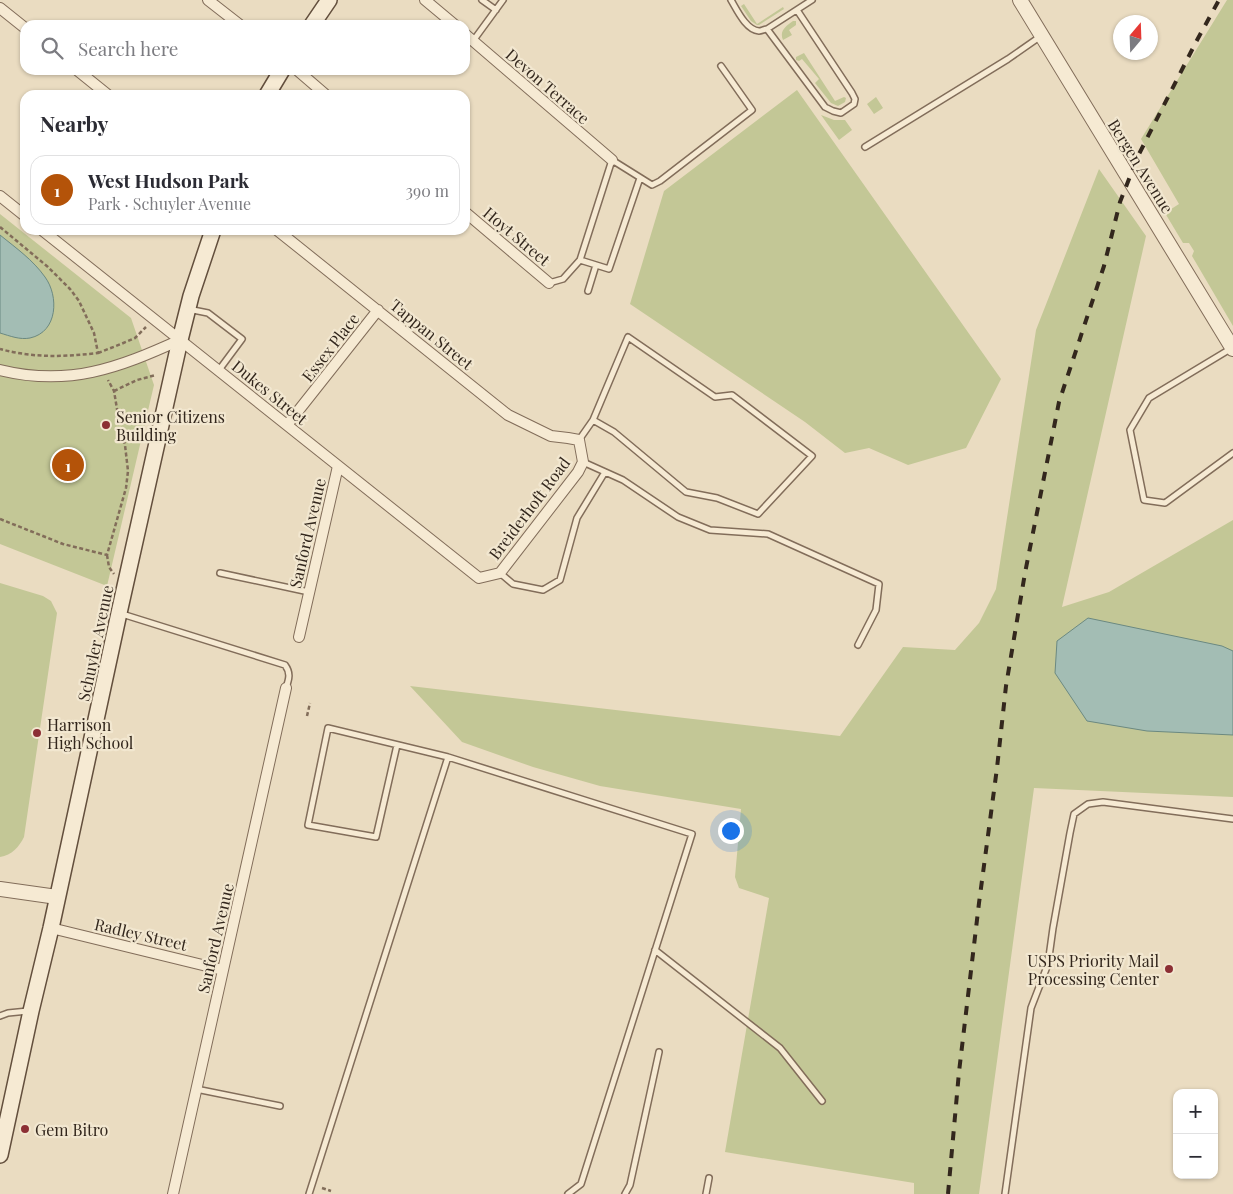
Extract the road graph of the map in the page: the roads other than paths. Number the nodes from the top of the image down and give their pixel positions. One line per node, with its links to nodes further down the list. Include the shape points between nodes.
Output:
1 (208, 0): 12 (street)
2 (329, 0): 13 (main road)
3 (425, 0): 14 (street)
4 (482, 0): 10 (lane)
5 (503, 0): 10 (lane)
6 (731, 0): 16 (lane, via 746,24 760,31)
7 (812, 0): 11 (lane)
8 (1020, 0): 18 (street, Bergen Avenue)
9 (0, 8): 15 (street)
10 (496, 10): 17 (lane)
11 (797, 10): 16 (lane); 16 (lane, via 852,93 854,104 848,108 840,113 825,107)
12 (234, 20)
13 (315, 20)
14 (448, 20)
15 (20, 24)
16 (767, 29)
17 (470, 36)
18 (1041, 36): 27 (lane); 43 (street, Bergen Avenue)
19 (470, 38): 28 (street, Devon Terrace)
20 (721, 66): 29 (lane, via 752,110 660,181 652,185)
21 (83, 75): 24 (street)
22 (279, 75): 25 (main road)
23 (303, 75): 26 (street)
24 (102, 90)
25 (270, 90)
26 (320, 90)
27 (865, 147)
28 (612, 160): 29 (lane); 36 (lane)
29 (640, 178): 37 (lane, via 609,269)
30 (0, 196): 31 (street)
31 (20, 212)
32 (470, 216): 38 (street, Hoyt Street)
33 (48, 235): 42 (street, Dukes Street)
34 (211, 235): 40 (main road, Schuyler Avenue)
35 (283, 235): 41 (street, Tappan Street)
36 (580, 260): 37 (lane); 38 (lane, via 564,279)
37 (596, 265): 39 (lane)
38 (549, 283)
39 (588, 291)
40 (188, 309): 42 (main road, Schuyler Avenue); 45 (lane, via 208,313 242,339)
41 (378, 310): 47 (street, Essex Place); 48 (street, Tappan Street, via 508,415 551,436)
42 (180, 340): 44 (street, via 129,362 87,373 47,376); 45 (street, Dukes Street); 57 (main road, Schuyler Avenue)
43 (1233, 349): 49 (lane, via 1149,398 1130,430 1144,500 1165,503)
44 (0, 370)
45 (218, 370): 47 (street, Dukes Street)
46 (593, 420): 46 (lane, via 628,338 715,397 732,395 812,456 758,514 717,498 686,492 614,432); 48 (lane)
47 (287, 425): 51 (street, Dukes Street)
48 (579, 440): 50 (street, Breiderhoft Road)
49 (1233, 453)
50 (583, 462): 52 (lane); 54 (street, Breiderhoft Road)
51 (338, 466): 55 (street, Dukes Street); 56 (street, Sanford Avenue)
52 (605, 472): 54 (lane, via 577,518 560,580 543,590 513,584); 59 (lane, via 623,480 678,517 702,527 768,534 879,584 876,610)
53 (220, 573): 56 (lane)
54 (500, 573): 55 (street, Breiderhoft Road)
55 (479, 578)
56 (309, 592): 58 (street, Sanford Avenue)
57 (119, 613): 60 (lane, via 285,664 289,670); 65 (main road, Schuyler Avenue)
58 (299, 637)
59 (858, 645)
60 (286, 688): 68 (street, Sanford Avenue)
61 (398, 745): 61 (lane, via 328,728 308,825 376,837); 62 (lane)
62 (448, 757): 67 (lane, via 692,834); 78 (lane)
63 (1233, 819): 82 (lane, via 1103,802 1088,804 1074,814 1048,964 1031,1008)
64 (0, 888): 65 (street)
65 (57, 897): 66 (main road, Schuyler Avenue)
66 (51, 928): 68 (street, Radley Street); 69 (main road, Schuyler Avenue)
67 (655, 950): 73 (lane, via 780,1048); 79 (lane, via 581,1184)
68 (223, 970): 72 (street, Sanford Avenue)
69 (31, 1011): 70 (lane); 75 (main road, Schuyler Avenue)
70 (0, 1016)
71 (659, 1052): 80 (lane, via 630,1185)
72 (196, 1089): 74 (lane); 77 (street, Sanford Avenue)
73 (822, 1101)
74 (280, 1106)
75 (0, 1155)
76 (708, 1178): 81 (lane)
77 (173, 1194)
78 (310, 1194)
79 (568, 1194)
80 (625, 1194)
81 (706, 1194)
82 (1005, 1194)

